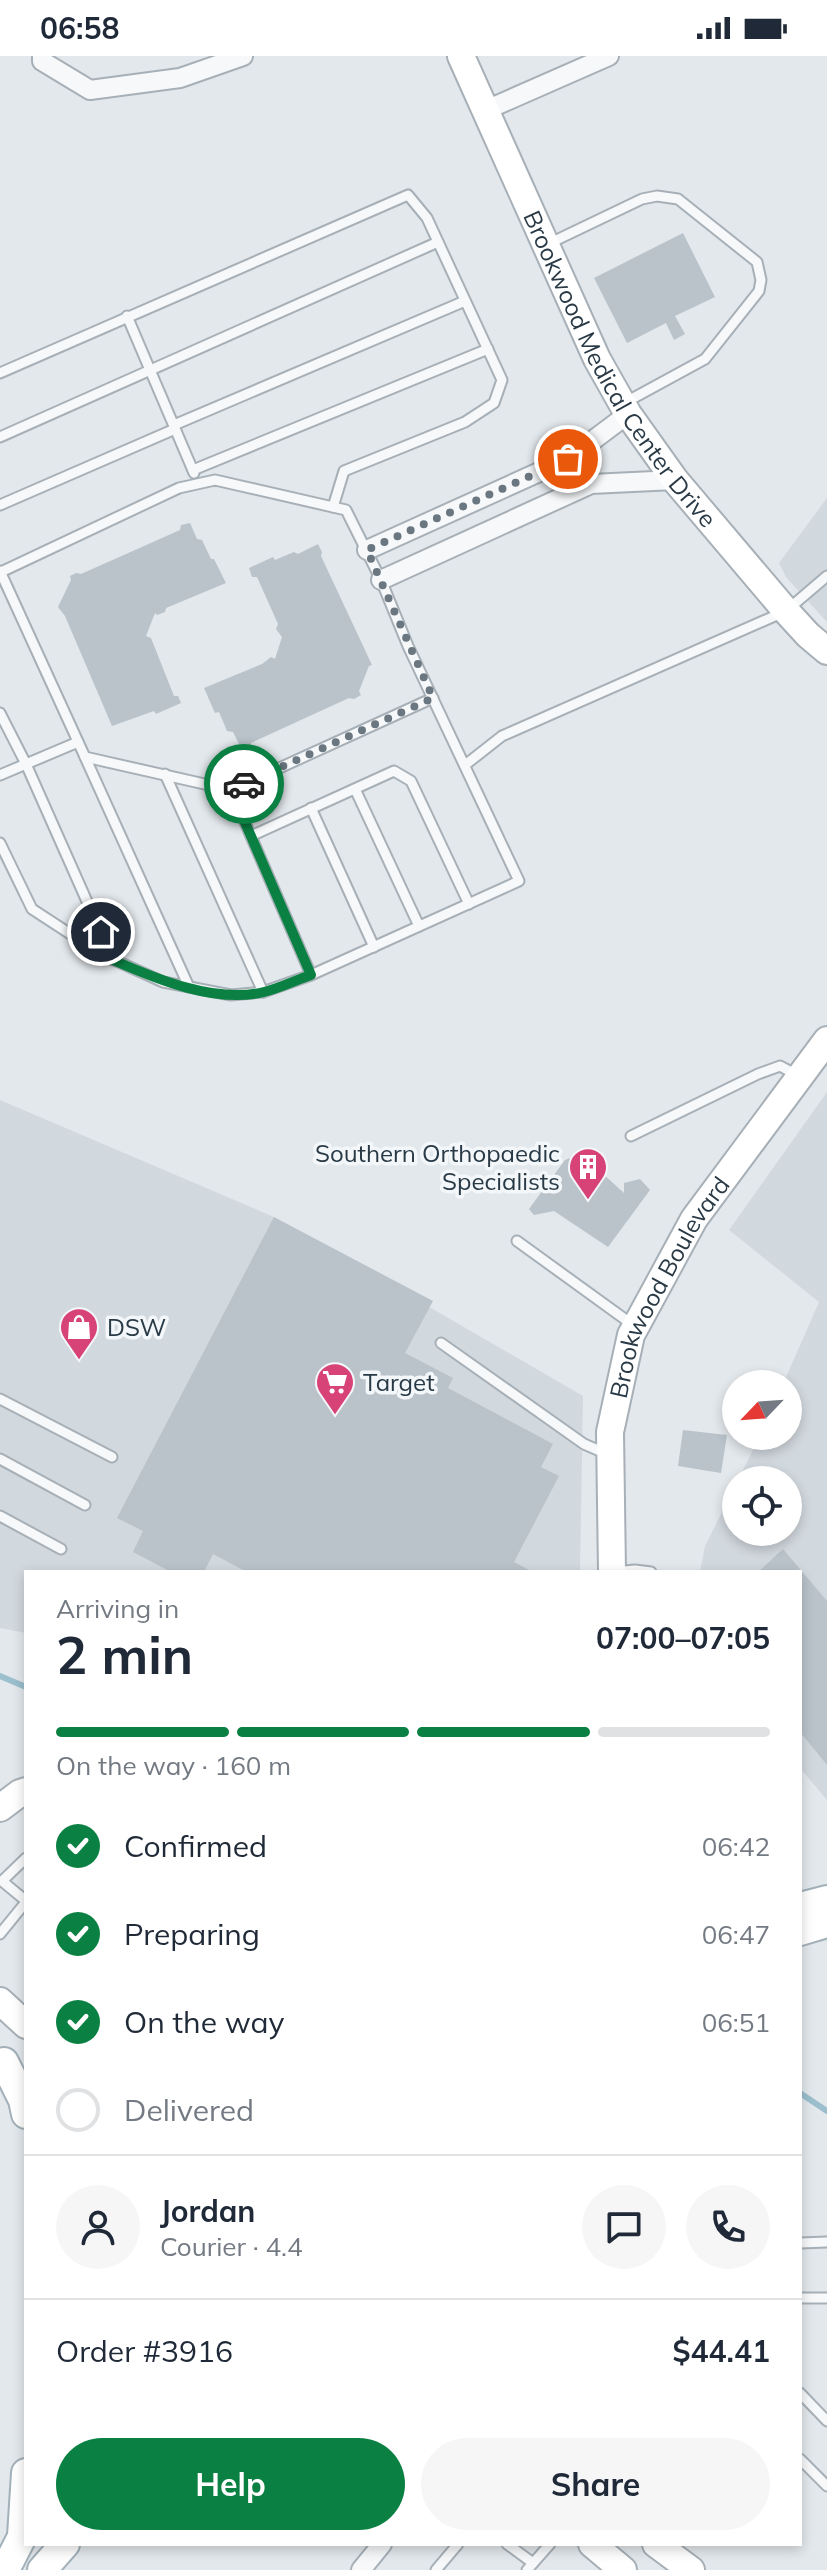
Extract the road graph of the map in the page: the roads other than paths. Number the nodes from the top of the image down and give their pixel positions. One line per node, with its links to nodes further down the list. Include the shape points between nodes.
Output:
1 (42, 56): 2 (street, via 42,61 90,90 180,78)
2 (243, 56)
3 (461, 56): 5 (street, Brookwood Medical Center Drive)
4 (609, 56): 5 (street)
5 (486, 110): 7 (street, Brookwood Medical Center Drive)
6 (438, 242): 8 (lane); 9 (lane, via 408,195); 11 (lane)
7 (546, 245): 13 (street, Brookwood Medical Center Drive); 13 (lane, via 657,196 678,199 757,262 759,291 705,359)
8 (465, 301): 10 (lane); 14 (lane)
9 (127, 316): 11 (lane); 12 (lane)
10 (488, 349): 16 (lane); 20 (lane, via 502,380 494,403 465,422 344,471)
11 (150, 371): 14 (lane); 15 (lane)
12 (0, 373)
13 (625, 409): 17 (street, Brookwood Medical Center Drive); 21 (street, via 568,459)
14 (174, 427): 16 (lane); 19 (lane)
15 (0, 437)
16 (193, 470): 18 (lane)
17 (675, 480): 24 (street, via 591,484); 25 (street, Brookwood Medical Center Drive)
18 (198, 483): 20 (lane, via 215,480); 22 (lane)
19 (0, 505)
20 (333, 507): 21 (lane, via 346,510)
21 (367, 550): 24 (lane)
22 (1, 571): 29 (lane)
23 (827, 576): 25 (lane)
24 (381, 580): 27 (lane)
25 (786, 611): 26 (street, Brookwood Medical Center Drive); 32 (lane, via 502,736)
26 (827, 651)
27 (433, 698): 32 (lane); 36 (lane)
28 (0, 713): 31 (lane)
29 (78, 742): 30 (lane); 31 (lane)
30 (85, 757): 33 (lane); 45 (lane)
31 (26, 764): 34 (lane); 43 (lane)
32 (465, 765): 40 (lane, via 519,881)
33 (165, 774): 36 (lane); 46 (lane)
34 (0, 775)
35 (355, 789): 37 (lane); 40 (lane, via 394,771 411,781); 41 (lane)
36 (231, 790): 38 (lane)
37 (311, 808): 38 (lane); 42 (lane)
38 (251, 836): 44 (lane)
39 (0, 843): 43 (lane, via 32,909)
40 (469, 904): 41 (lane)
41 (419, 926): 42 (lane)
42 (374, 947): 44 (lane)
43 (113, 960): 45 (lane)
44 (311, 975): 46 (lane)
45 (189, 987): 46 (lane, via 231,995)
46 (263, 992)
47 (827, 1040): 48 (street, Brookwood Boulevard)
48 (799, 1076): 49 (lane, via 780,1066); 51 (street, Brookwood Boulevard, via 694,1219)
49 (631, 1136)
50 (517, 1241): 51 (lane)
51 (636, 1327): 54 (street, Brookwood Boulevard, via 610,1432)
52 (441, 1343): 54 (lane, via 584,1444)
53 (0, 1399): 55 (lane)
54 (610, 1455): 60 (street, Brookwood Boulevard)
55 (112, 1457)
56 (0, 1459): 57 (lane)
57 (85, 1505)
58 (0, 1516): 59 (lane)
59 (61, 1549)
60 (612, 1570)
61 (24, 1792): 62 (street)
62 (0, 1808)
63 (24, 1860): 64 (lane, via 2,1881)
64 (24, 1900)
65 (827, 1900): 67 (main road)
66 (24, 1902): 68 (lane)
67 (809, 1922)
68 (0, 1934)
69 (0, 2001): 70 (street)
70 (24, 2023)
71 (2, 2060): 72 (street); 73 (main road)
72 (24, 2077)
73 (24, 2105)
74 (827, 2242): 75 (lane)
75 (802, 2243)
76 (802, 2298): 77 (lane)
77 (827, 2298)
78 (802, 2395): 79 (lane)
79 (827, 2421)
80 (802, 2461): 81 (lane)
81 (827, 2486)
82 (24, 2532): 92 (main road)
83 (53, 2546): 93 (main road)
84 (63, 2546): 93 (main road)
85 (380, 2546): 94 (street)
86 (456, 2546): 95 (lane)
87 (509, 2546): 91 (lane)
88 (548, 2546): 91 (lane)
89 (594, 2546): 96 (street)
90 (659, 2546): 97 (street)
91 (530, 2567)
92 (5, 2570)
93 (41, 2570)
94 (361, 2570)
95 (436, 2570)
96 (623, 2570)
97 (691, 2570)

